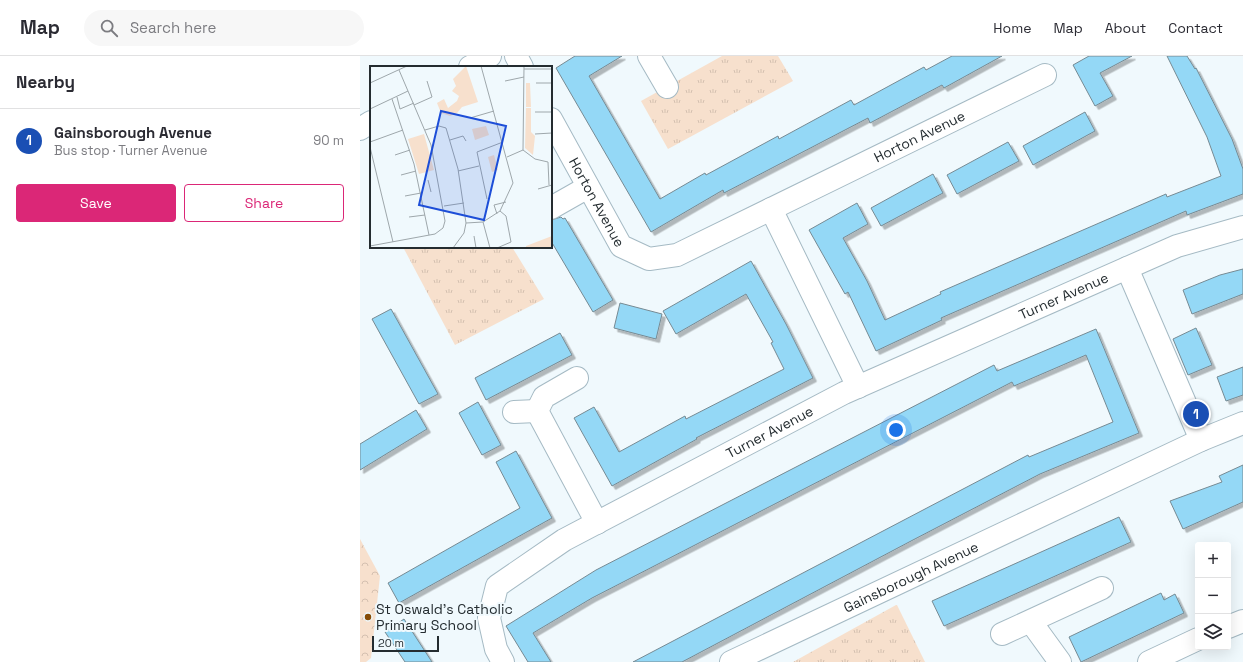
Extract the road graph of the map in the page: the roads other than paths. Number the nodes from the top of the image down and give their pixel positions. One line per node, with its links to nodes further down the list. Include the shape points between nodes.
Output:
1 (490, 56): 4 (street)
2 (516, 56): 5 (street)
3 (649, 56): 7 (street)
4 (472, 66)
5 (521, 66)
6 (1045, 75): 13 (street, Horton Avenue)
7 (667, 87)
8 (552, 121): 11 (street, Horton Avenue)
9 (370, 123): 10 (street)
10 (360, 128)
11 (588, 187): 12 (street); 13 (street, Horton Avenue, via 621,246 649,259 677,255)
12 (552, 207)
13 (771, 209): 17 (street)
14 (1243, 227): 15 (street, Turner Avenue, via 1177,246)
15 (1127, 268): 17 (street, Turner Avenue); 21 (street)
16 (577, 378): 18 (street, via 544,397)
17 (858, 387): 22 (street, Turner Avenue)
18 (537, 411): 19 (street); 22 (street)
19 (514, 412)
20 (1243, 423): 21 (street, Gainsborough Avenue)
21 (1201, 440): 30 (street, Gainsborough Avenue)
22 (597, 523): 29 (street, Turner Avenue, via 564,540 497,586 489,618 496,649)
23 (1102, 588): 25 (street)
24 (1243, 621): 26 (street)
25 (1032, 622): 27 (street); 31 (street)
26 (1231, 626)
27 (1002, 634)
28 (1195, 640): 32 (street)
29 (503, 662)
30 (731, 662)
31 (1060, 662)
32 (1149, 662)

